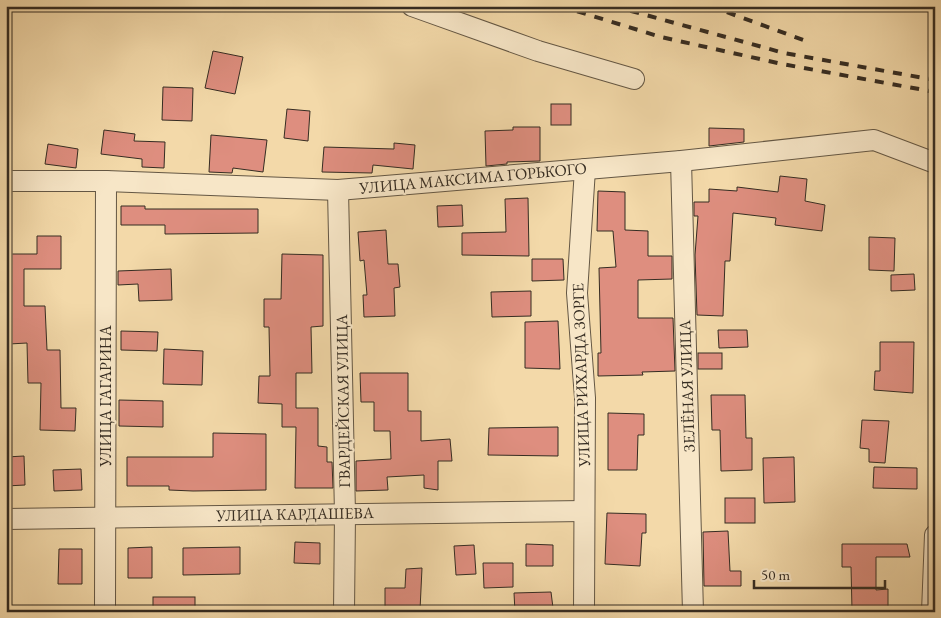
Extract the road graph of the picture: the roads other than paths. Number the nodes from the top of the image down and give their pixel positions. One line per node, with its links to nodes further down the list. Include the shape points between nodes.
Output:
1 (412, 6): 2 (street, via 538,51)
2 (634, 79)
3 (681, 161): 4 (street, УЛИЦА МАКСИМА ГОРЬКОГО, via 874,140); 5 (street, УЛИЦА МАКСИМА ГОРЬКОГО); 17 (street, ЗЕЛЁНАЯ УЛИЦА)
4 (935, 163)
5 (585, 169): 8 (street, УЛИЦА МАКСИМА ГОРЬКОГО); 9 (street, УЛИЦА РИХАРДА ЗОРГЕ, via 578,293 585,398)
6 (6, 181): 7 (street, УЛИЦА МАКСИМА ГОРЬКОГО)
7 (106, 181): 8 (street, УЛИЦА МАКСИМА ГОРЬКОГО); 11 (street, УЛИЦА ГАГАРИНА)
8 (338, 190): 10 (street, ГВАРДЕЙСКАЯ УЛИЦА)
9 (584, 511): 10 (street, УЛИЦА КАРДАШЕВА); 16 (street, УЛИЦА РИХАРДА ЗОРГЕ)
10 (345, 514): 11 (street, УЛИЦА КАРДАШЕВА); 15 (street, ГВАРДЕЙСКАЯ УЛИЦА)
11 (105, 517): 12 (street, УЛИЦА КАРДАШЕВА); 14 (street, УЛИЦА ГАГАРИНА)
12 (6, 519)
13 (935, 534): 18 (street)
14 (105, 612)
15 (344, 612)
16 (584, 612)
17 (693, 612)
18 (932, 612)

